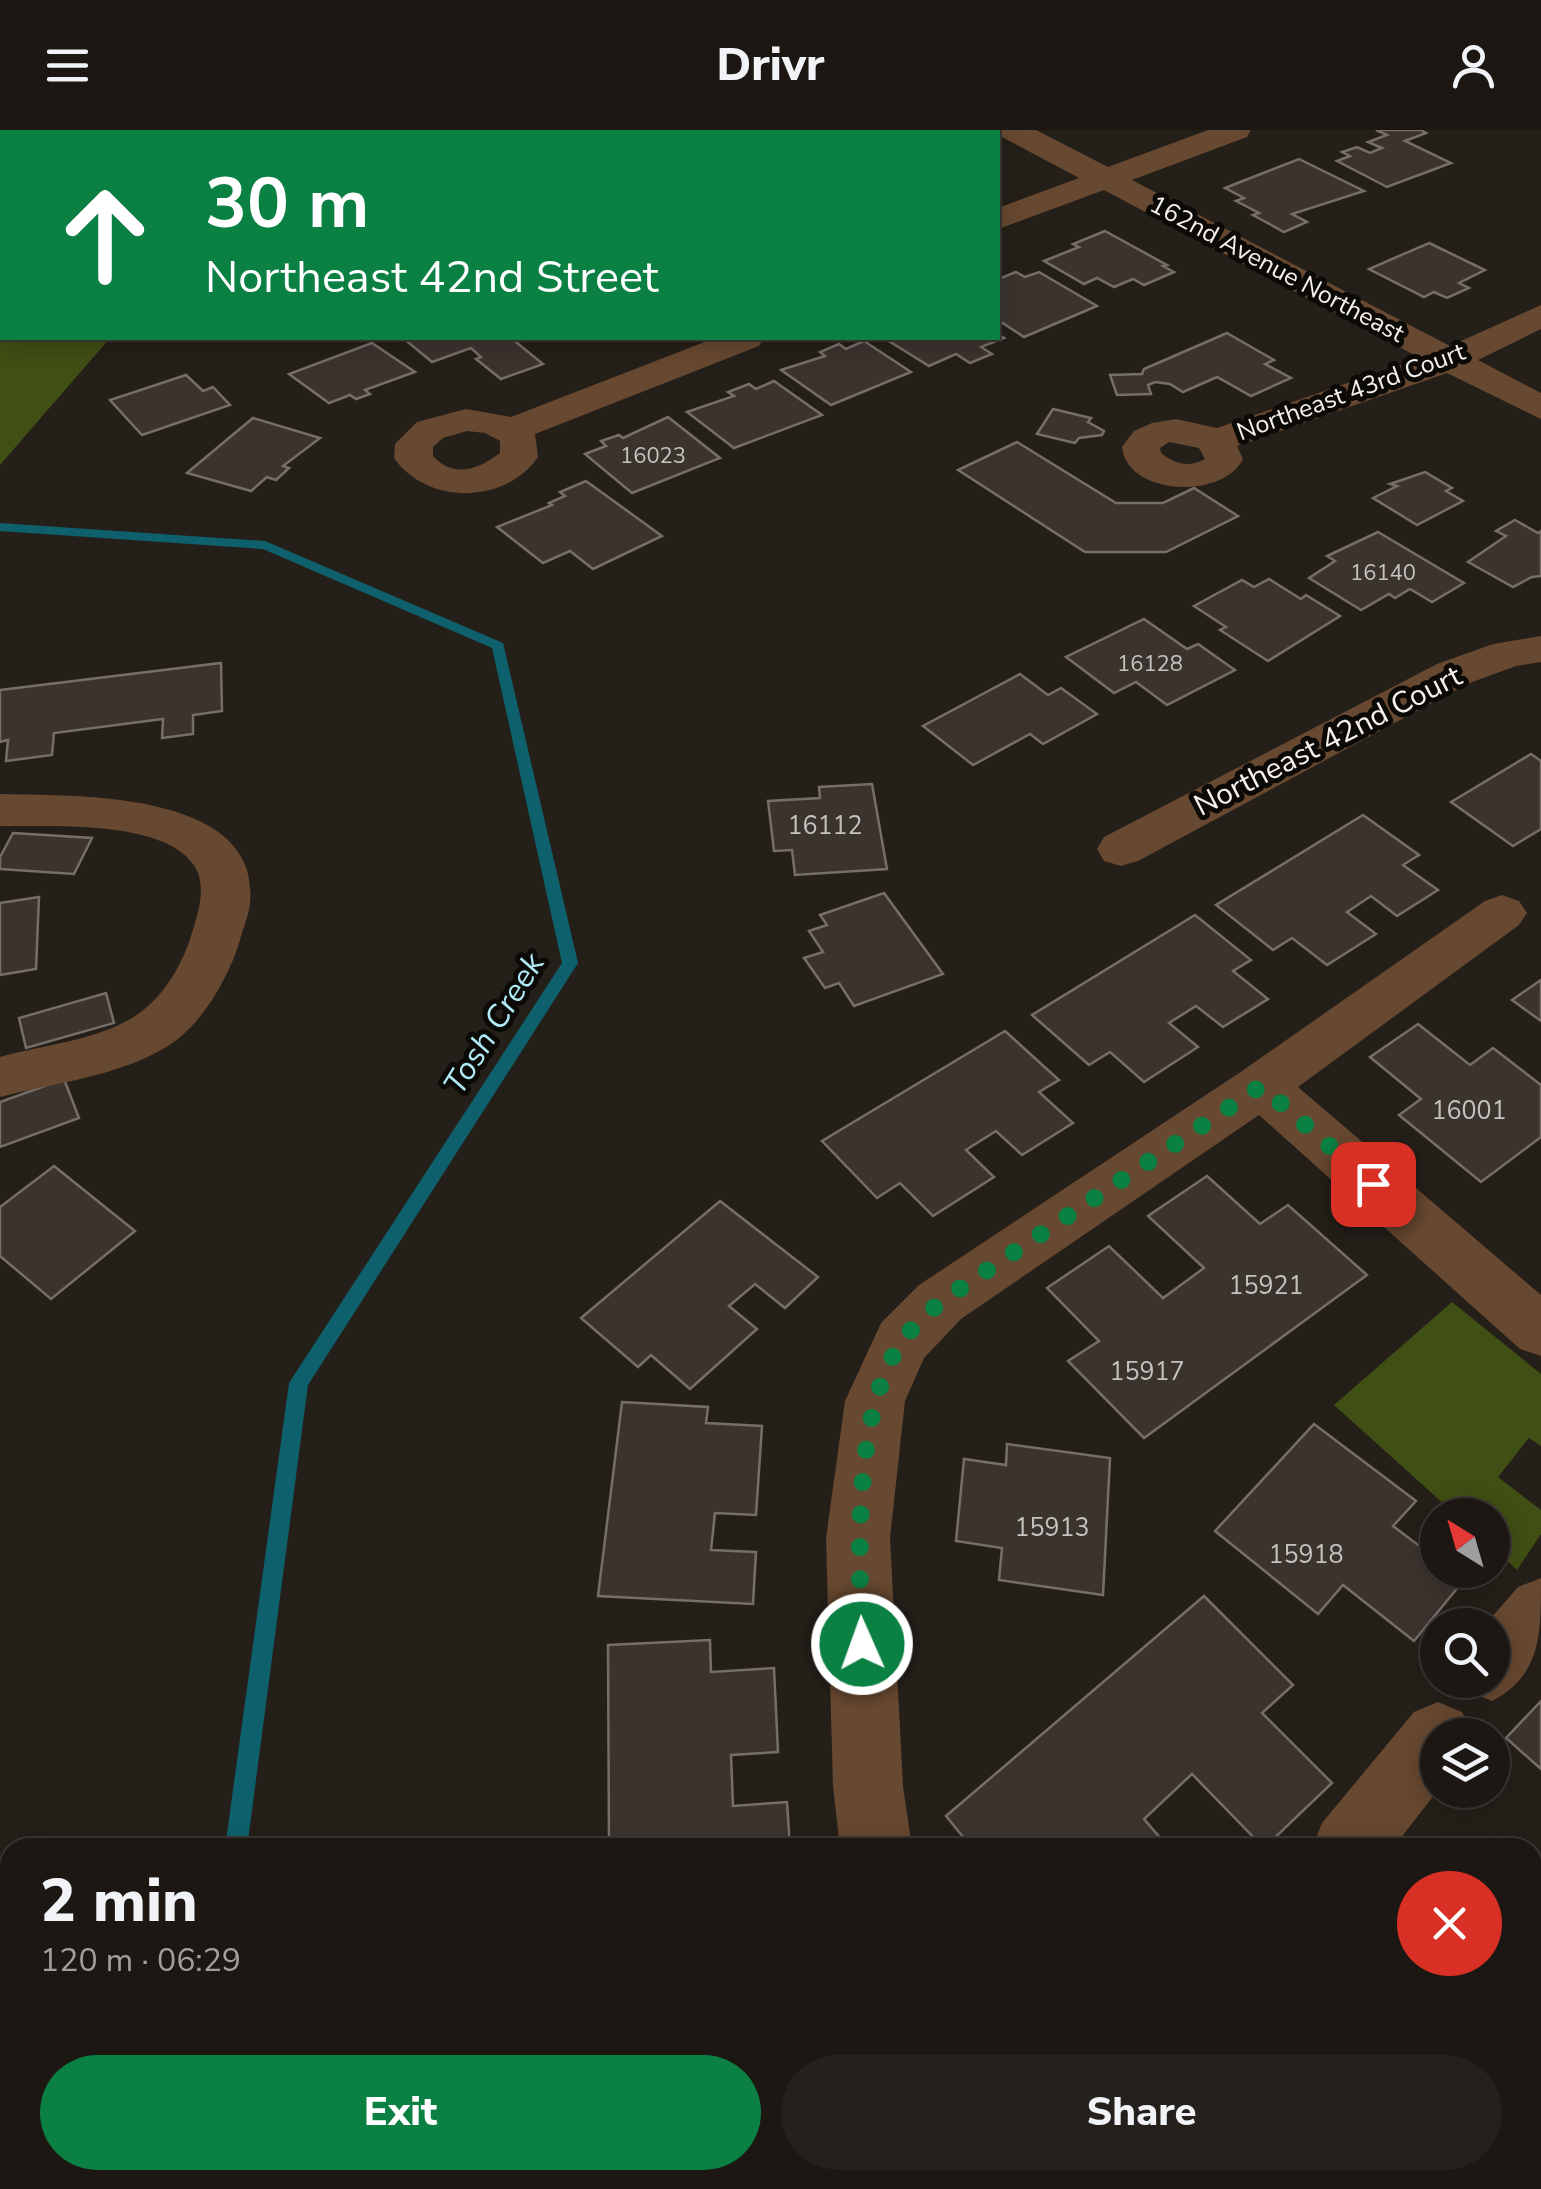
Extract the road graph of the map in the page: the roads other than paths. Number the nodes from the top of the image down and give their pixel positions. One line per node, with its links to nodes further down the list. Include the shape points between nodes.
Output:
1 (1013, 130): 3 (street, 162nd Avenue Northeast)
2 (1236, 130): 3 (street)
3 (1107, 179): 4 (street); 7 (street, 162nd Avenue Northeast)
4 (1000, 218)
5 (1541, 316): 7 (street, Northeast 43rd Court)
6 (741, 340): 9 (street)
7 (1450, 360): 8 (street, 162nd Avenue Northeast); 10 (street, Northeast 43rd Court)
8 (1541, 408)
9 (511, 430)
10 (1215, 441)
11 (1541, 649): 13 (street, Northeast 42nd Court, via 1452,674)
12 (0, 810): 15 (street, via 140,816 184,830 208,844 222,874 225,904 198,979 175,1011 142,1037)
13 (1121, 849)
14 (1502, 914): 16 (street)
15 (0, 1077)
16 (1261, 1086): 17 (street); 23 (street, via 940,1302 902,1341 875,1401 858,1538)
17 (1541, 1331)
18 (1541, 1609): 19 (street)
19 (1510, 1646)
20 (1469, 1698): 21 (street)
21 (1452, 1718)
22 (1420, 1758): 24 (street)
23 (875, 1838)
24 (1355, 1838)

